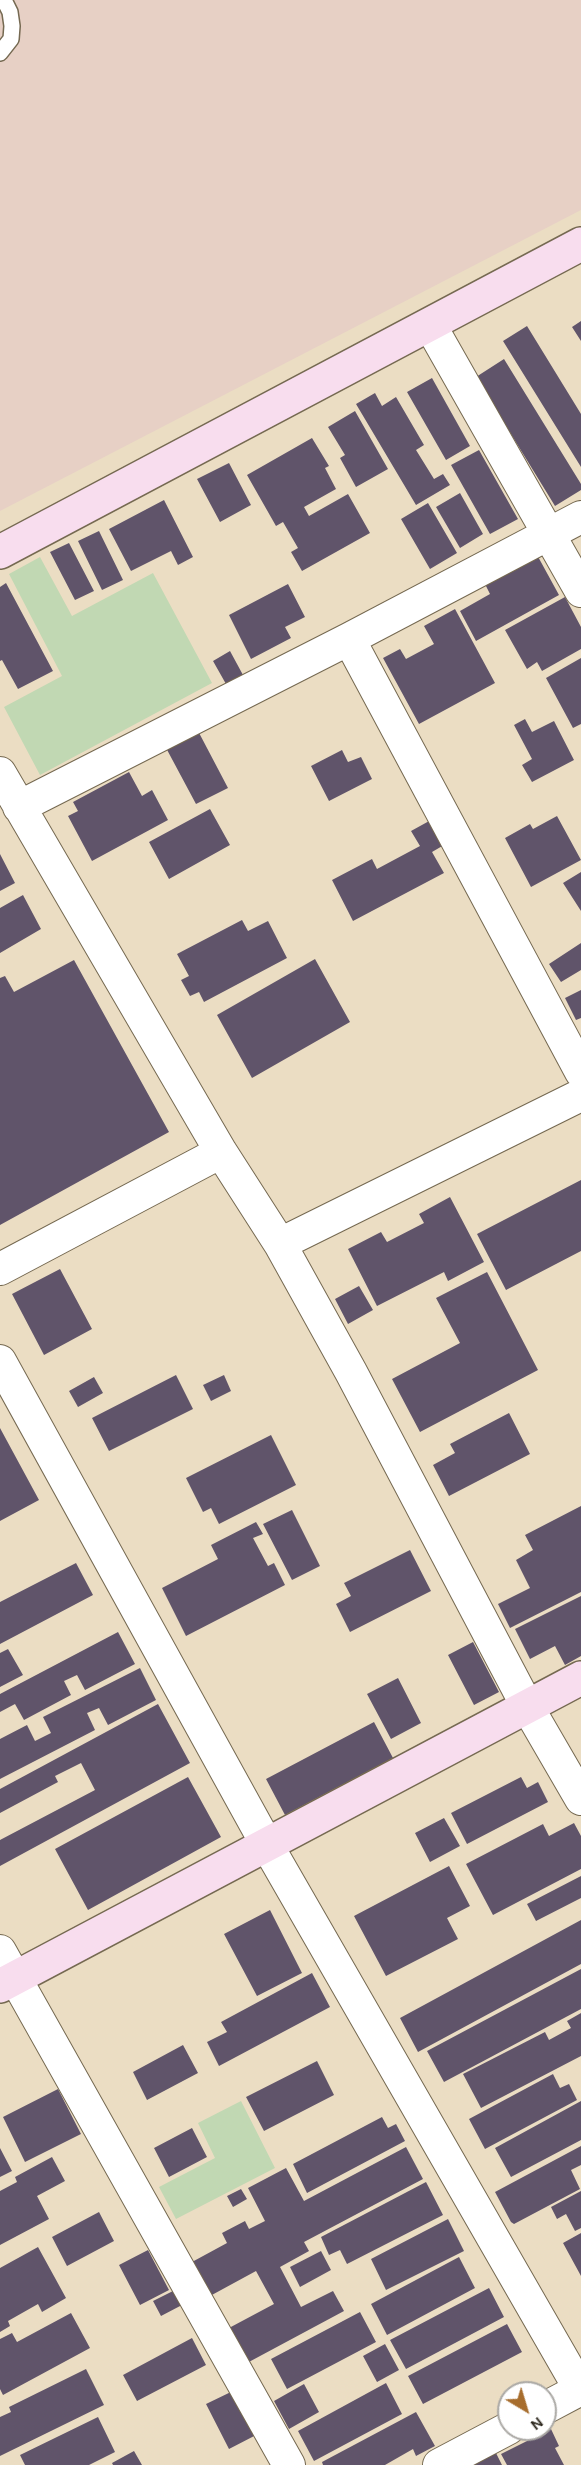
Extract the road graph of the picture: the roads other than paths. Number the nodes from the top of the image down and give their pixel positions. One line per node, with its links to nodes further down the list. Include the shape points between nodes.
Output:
1 (4, 0): 2 (lane, via 10,12 12,33)
2 (0, 53)
3 (581, 244): 4 (street)
4 (430, 325): 6 (street); 7 (street)
5 (581, 517): 6 (street)
6 (549, 534): 8 (street); 9 (street)
7 (0, 552)
8 (581, 591)
9 (349, 639): 11 (street); 12 (street)
10 (0, 773): 11 (street)
11 (19, 807): 14 (street)
12 (581, 1072)
13 (581, 1095): 15 (street)
14 (221, 1152): 15 (street); 16 (street)
15 (280, 1244): 19 (street)
16 (0, 1269)
17 (0, 1361): 21 (street)
18 (581, 1678): 19 (street)
19 (527, 1706): 20 (street); 21 (street)
20 (581, 1799)
21 (267, 1845): 22 (street); 23 (street)
22 (5, 1971): 26 (street)
23 (581, 2390): 24 (street)
24 (557, 2402)
25 (497, 2434): 27 (street)
26 (290, 2465)
27 (439, 2465)

